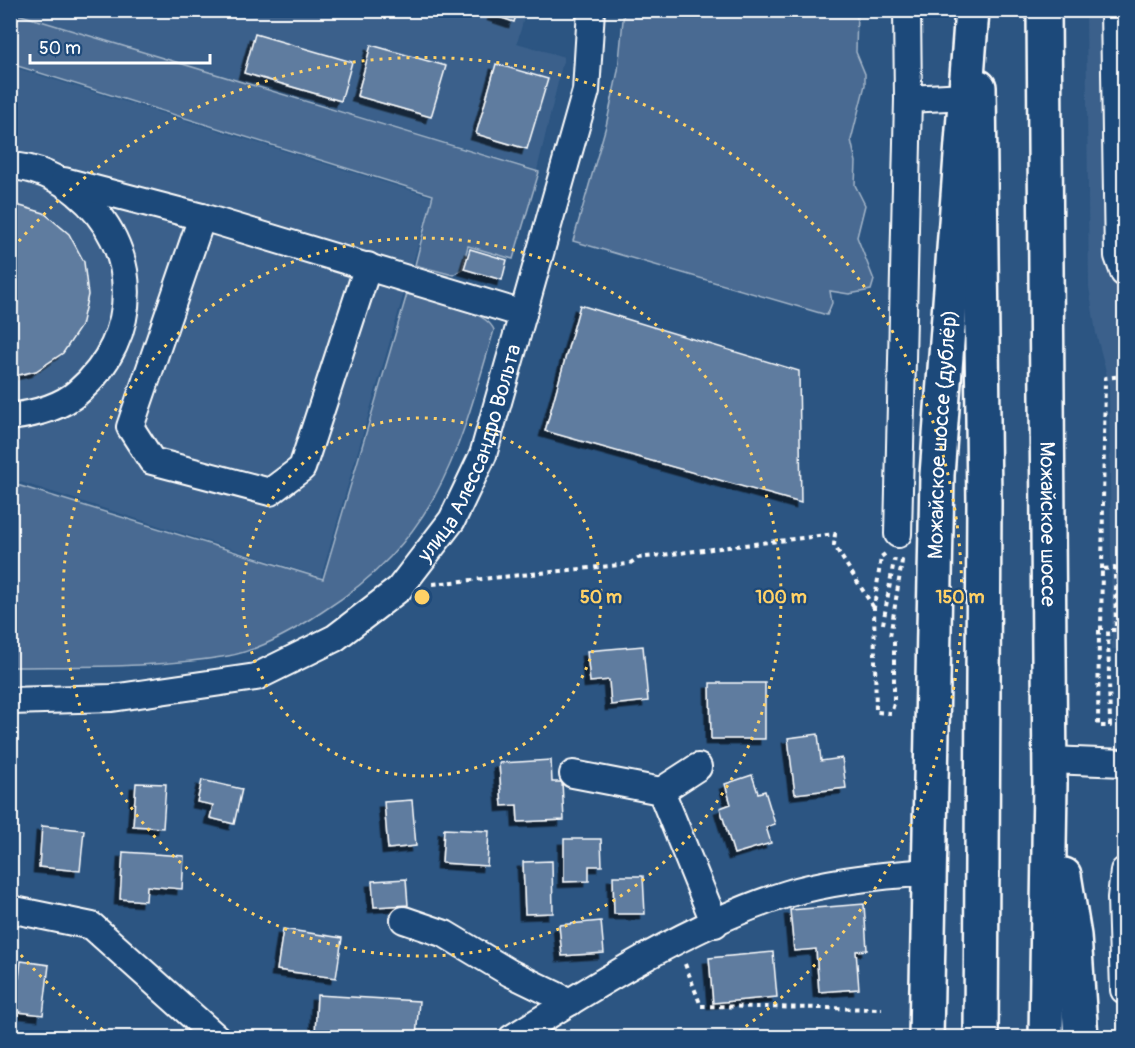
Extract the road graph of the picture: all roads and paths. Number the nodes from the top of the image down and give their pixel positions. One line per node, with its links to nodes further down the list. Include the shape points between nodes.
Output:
1 (591, 10): 14 (street, улица Алессандро Вольта, via 586,91)
2 (907, 10): 8 (street)
3 (972, 10): 7 (main road, Можайское шоссе (дублёр))
4 (978, 10): 42 (main road, via 984,503)
5 (1044, 10): 27 (main road, Можайское шоссе)
6 (1114, 10): 13 (street, via 1118,256)
7 (966, 96): 8 (street); 31 (main road, Можайское шоссе (дублёр), via 937,475)
8 (908, 99): 17 (street)
9 (10, 166): 10 (street)
10 (64, 181): 11 (street); 16 (street, via 96,208 118,244 127,284 123,325 105,363 77,393 40,413)
11 (202, 216): 12 (street); 12 (street, via 130,427 152,461 270,492 302,468)
12 (368, 266): 14 (street)
13 (1125, 273)
14 (523, 314): 24 (street, улица Алессандро Вольта, via 483,455 452,520 399,589 335,638 256,677 112,698)
15 (1125, 376): 18 (path, via 1105,378)
16 (10, 417)
17 (898, 534): 22 (path, via 897,543 881,557)
18 (1102, 569): 21 (path, via 1115,568); 21 (path, via 1098,726 1110,726 1108,630 1116,630)
19 (432, 575): 22 (path, via 425,584 629,564 638,558 834,534 834,544)
20 (1125, 581): 21 (path)
21 (1115, 582)
22 (874, 608): 23 (path, via 876,712 891,713 892,637 902,561 894,560)
23 (883, 624)
24 (10, 701)
25 (1125, 763): 27 (street)
26 (698, 767): 29 (street)
27 (1050, 772): 43 (main road, Можайское шоссе); 44 (main road, via 1074,936)
28 (573, 774): 29 (street)
29 (661, 791): 34 (street)
30 (1125, 871): 36 (street, via 1121,898)
31 (931, 872): 34 (street, via 789,893); 41 (main road, Можайское шоссе (дублёр))
32 (10, 909): 40 (street, via 92,926)
33 (404, 920): 37 (street, via 446,934 510,973)
34 (715, 924): 37 (street)
35 (685, 963): 38 (path, via 701,1006)
36 (1125, 990)
37 (570, 1002): 39 (street)
38 (882, 1009)
39 (516, 1036)
40 (217, 1038)
41 (926, 1038)
42 (981, 1038)
43 (1046, 1038)
44 (1081, 1038)

